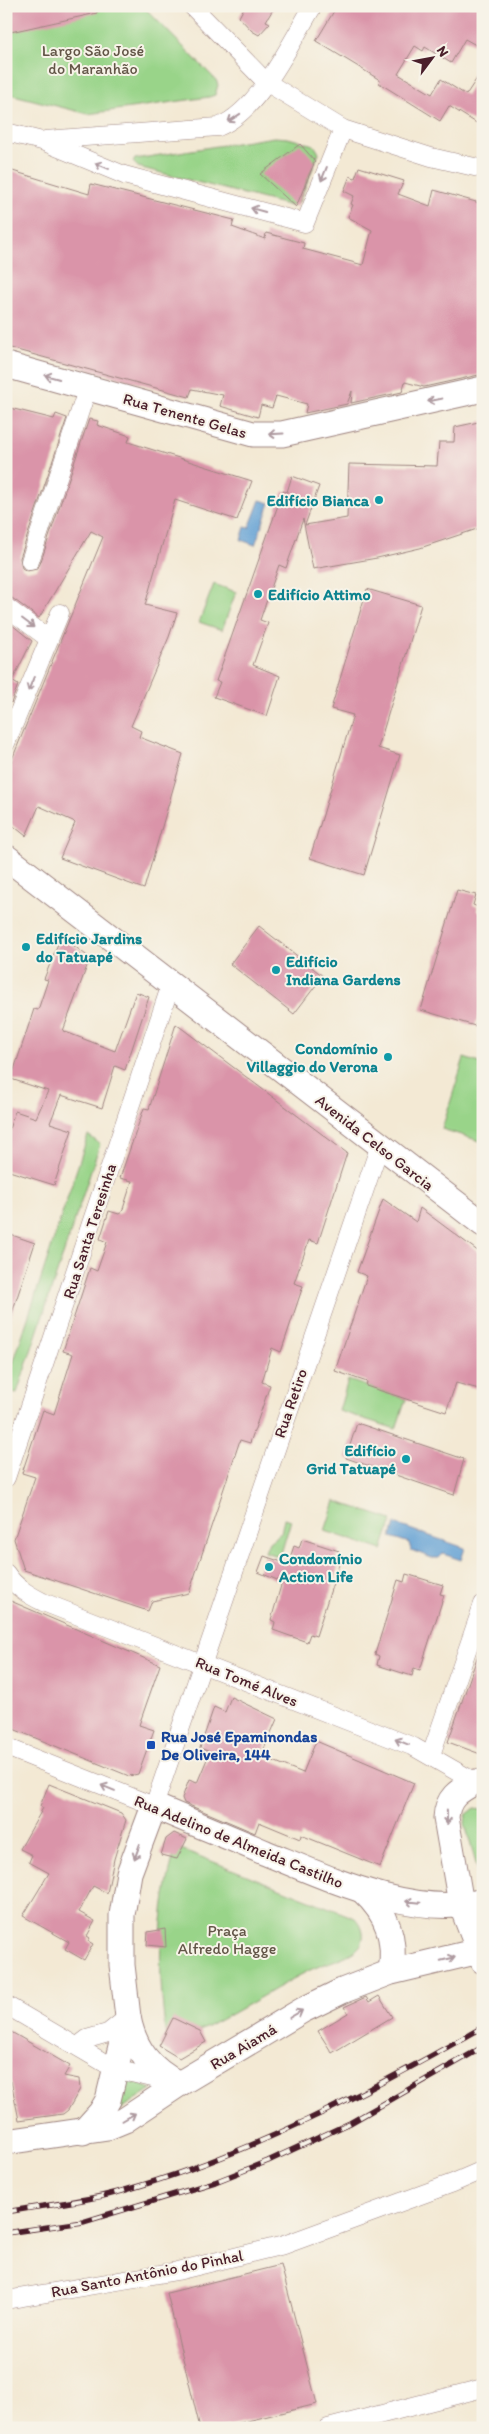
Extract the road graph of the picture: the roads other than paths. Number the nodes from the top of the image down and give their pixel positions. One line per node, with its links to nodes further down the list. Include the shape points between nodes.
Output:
1 (192, 6): 3 (street)
2 (313, 6): 3 (street)
3 (266, 82): 4 (street); 6 (street, one-way to 6, via 240,115 218,127)
4 (343, 129): 6 (street, one-way to 6, via 305,223 124,176); 7 (street, via 431,157)
5 (6, 132): 6 (street)
6 (42, 140)
7 (483, 169)
8 (6, 365): 9 (main road, Rua Tenente Gelas, one-way to 8)
9 (88, 387): 10 (main road, Rua Tenente Gelas, one-way to 9, via 282,434 253,434); 11 (street)
10 (483, 389)
11 (30, 561)
12 (6, 607): 14 (street, one-way to 14)
13 (60, 613): 14 (street)
14 (49, 639): 15 (street, one-way to 15)
15 (6, 743)
16 (6, 857): 17 (main road, Avenida Celso Garcia)
17 (171, 984): 18 (main road, Avenida Celso Garcia); 20 (street, Rua Santa Teresinha)
18 (380, 1145): 19 (main road, Avenida Celso Garcia); 23 (street, Rua Retiro)
19 (483, 1224)
20 (6, 1478)
21 (8, 1577): 23 (street, Rua Tomé Alves, via 26,1593 43,1602)
22 (483, 1604): 25 (street)
23 (202, 1663): 25 (street, Rua Tomé Alves, one-way to 23); 27 (street, Rua Retiro)
24 (6, 1748): 27 (street, Rua Adelino de Almeida Castilho, one-way to 24)
25 (430, 1755): 26 (street, Rua Tomé Alves)
26 (479, 1784): 29 (main road, one-way to 29, via 451,1798 446,1818)
27 (154, 1806): 28 (main road, Rua Adelino de Almeida Castilho); 33 (main road, one-way to 33, via 130,1873 122,1914 122,1965)
28 (363, 1891): 29 (main road, Rua Adelino de Almeida Castilho, one-way to 28, via 402,1901); 31 (main road, via 377,1903 392,1936)
29 (476, 1906): 30 (main road)
30 (481, 1954): 31 (main road, Rua Aiamá, one-way to 30)
31 (391, 1972): 36 (main road, Rua Aiamá, one-way to 31, via 303,2010)
32 (6, 2005): 34 (street)
33 (128, 2017): 34 (street, via 108,2033 87,2039); 35 (main road); 36 (main road, via 133,2038 144,2058 154,2069)
34 (78, 2046): 35 (street)
35 (115, 2069): 36 (street); 37 (main road, via 108,2100)
36 (179, 2084): 37 (main road, Rua Aiamá, one-way to 36, via 125,2120)
37 (82, 2132): 38 (main road, Rua Aiamá)
38 (6, 2142)
39 (483, 2170): 40 (street, Rua Santo Antônio do Pinhal, via 284,2244 177,2271)
40 (6, 2300)
41 (483, 2388): 42 (street)
42 (328, 2428)

